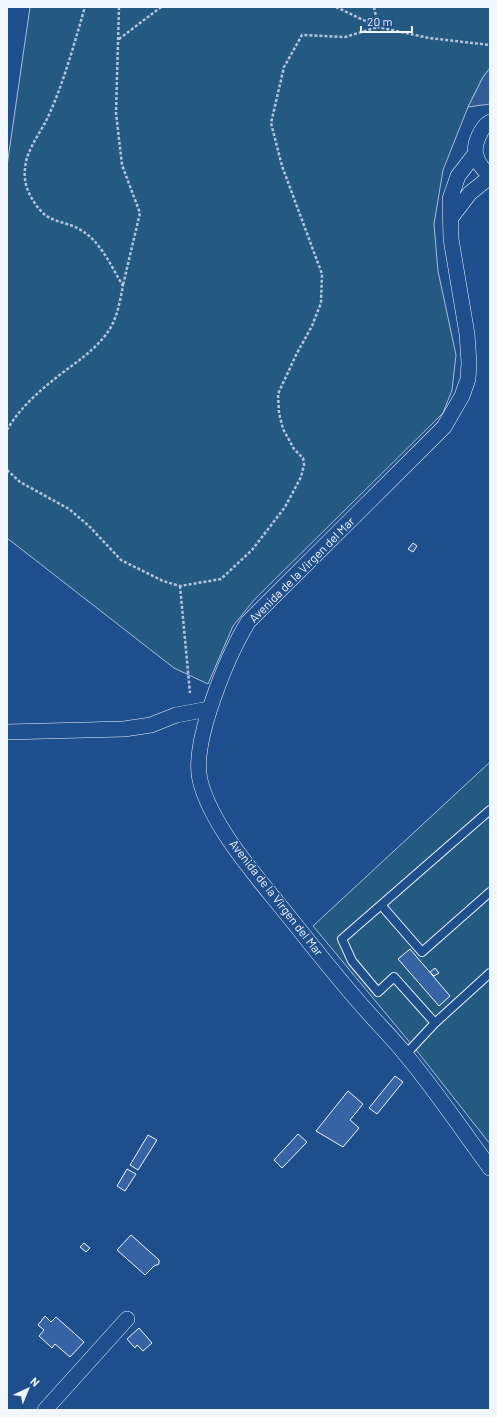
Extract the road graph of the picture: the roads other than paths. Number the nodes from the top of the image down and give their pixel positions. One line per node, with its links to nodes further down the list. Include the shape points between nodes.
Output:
1 (490, 122): 2 (street, via 480,132)
2 (475, 154): 3 (street, via 481,167); 4 (street, Avenida de la Virgen del Mar, via 458,176 450,199)
3 (490, 177): 4 (street, via 470,193)
4 (450, 219): 5 (street, Avenida de la Virgen del Mar, via 467,334 468,379 462,396 444,427 248,622 238,638)
5 (209, 709): 6 (street, via 176,715 151,725 124,729); 12 (street, Avenida de la Virgen del Mar, via 200,748 200,779 207,801 224,833 251,871 347,989)
6 (7, 732)
7 (490, 810): 9 (lane)
8 (490, 892): 9 (lane, via 422,952)
9 (381, 905): 11 (lane, via 342,939 352,961 378,992 394,977)
10 (490, 974): 11 (lane)
11 (435, 1023): 12 (lane)
12 (406, 1054): 13 (street, Avenida de la Virgen del Mar)
13 (490, 1168)
14 (127, 1319): 15 (street)
15 (45, 1410)

